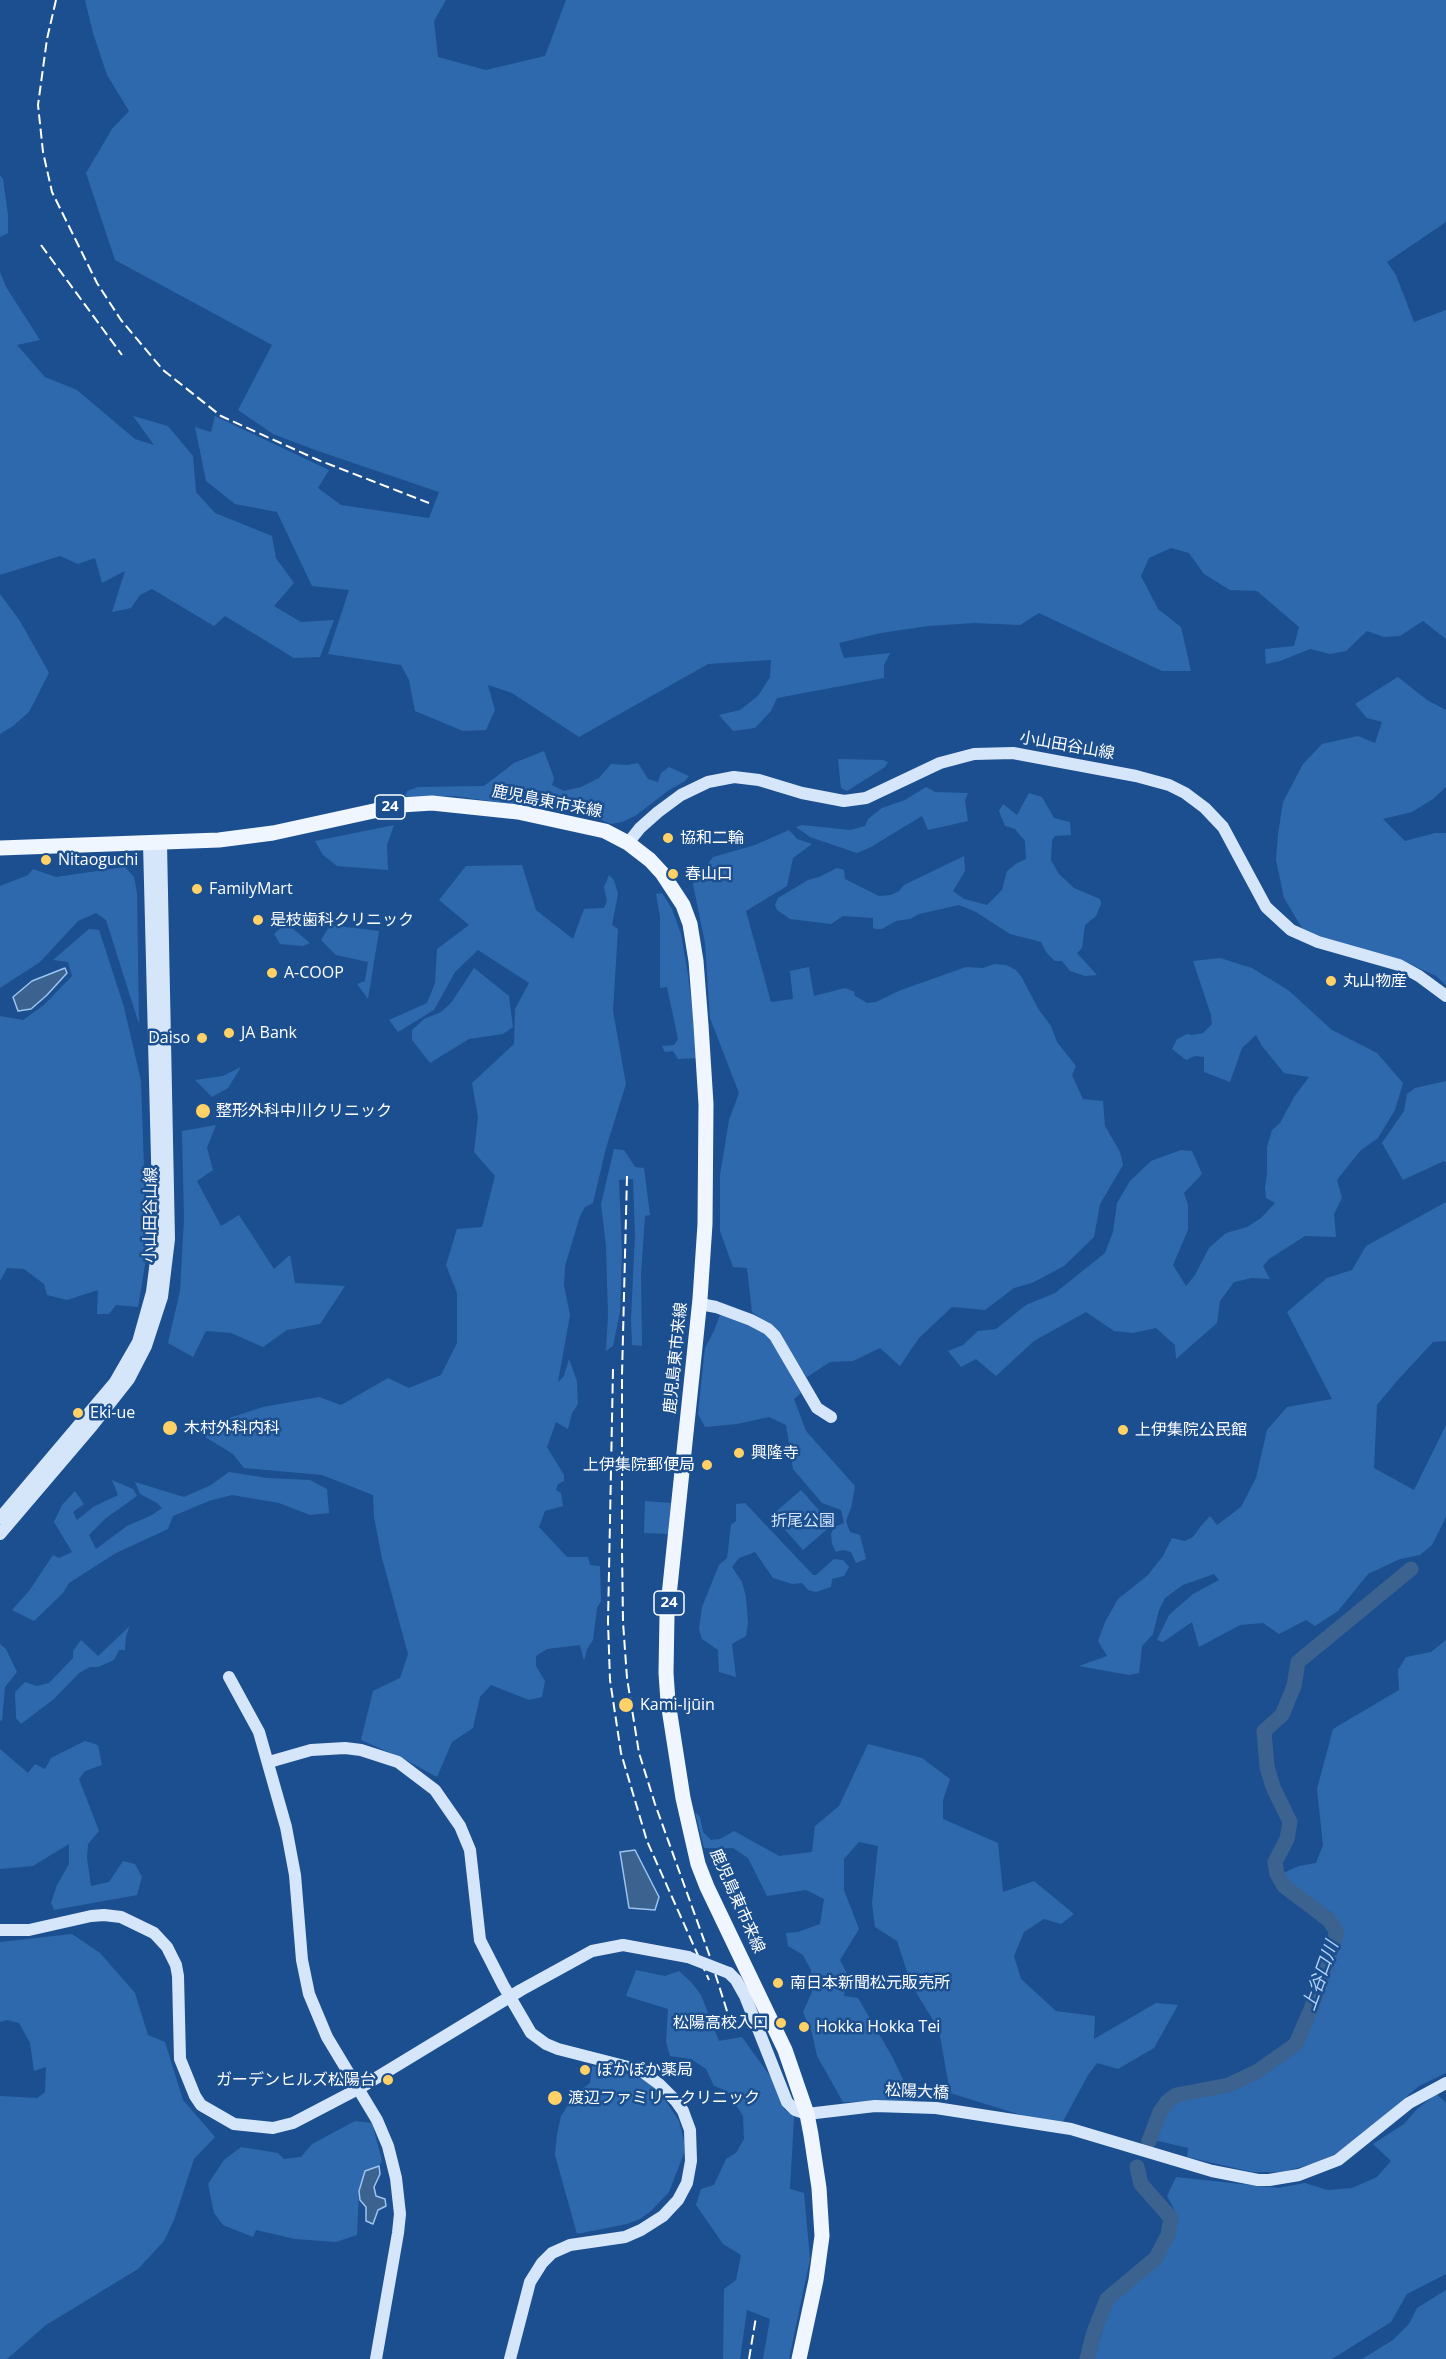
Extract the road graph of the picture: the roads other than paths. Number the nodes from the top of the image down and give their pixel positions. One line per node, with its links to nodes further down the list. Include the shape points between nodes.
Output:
1 (155, 843): 2 (main road, 鹿児島東市来線 / 24, via 273,833 401,804 432,802 568,822 605,831); 3 (main road, 24); 5 (street, 小山田谷山線, via 163,1172)
2 (628, 843): 4 (street, 小山田谷山線, via 640,828 681,795 708,782 734,777 844,801 866,798 940,763 974,754 1013,753 1116,772 1169,785 1205,808 1230,839 1266,907 1290,930 1399,965); 6 (main road, 鹿児島東市来線 / 24, via 662,873 683,905 696,961 706,1104)
3 (0, 848)
4 (1446, 996)
5 (157, 1295): 8 (street, 小山田谷山線, via 138,1342 115,1382); 9 (street, 小山田谷山線, via 150,1337 129,1379)
6 (700, 1304): 7 (street, via 768,1329 817,1408); 16 (main road, 鹿児島東市来線 / 24, via 667,1615 668,1702 698,1864 785,2049)
7 (831, 1417)
8 (0, 1518)
9 (0, 1534)
10 (229, 1677): 11 (street, via 251,1714)
11 (269, 1762): 13 (street, via 311,1750 361,1750 398,1762 435,1790 468,1844 480,1940); 15 (street, via 295,1875 309,1994 327,2037)
12 (0, 1930): 15 (street, via 29,1930 104,1915 121,1917 154,1934 167,1947 176,1965 183,2071 201,2106 234,2124 273,2128 293,2123)
13 (510, 1998): 15 (street); 16 (street, bridge, via 592,1951 623,1945 688,1957 729,1973 745,1996 787,2102); 18 (street, via 531,2033 546,2044 640,2070 659,2084 683,2111 692,2147 683,2191 663,2216 625,2237 570,2245 552,2253 542,2263 530,2282)
14 (1446, 2083): 16 (street, 松陽大橋, via 1409,2103 1338,2160 1283,2179 1244,2178 1071,2129 936,2108 875,2106)
15 (358, 2089): 17 (street, via 388,2146 399,2196 398,2233)
16 (807, 2114): 19 (main road, 鹿児島東市来線 / 24, via 822,2236)
17 (376, 2359)
18 (510, 2359)
19 (799, 2359)

